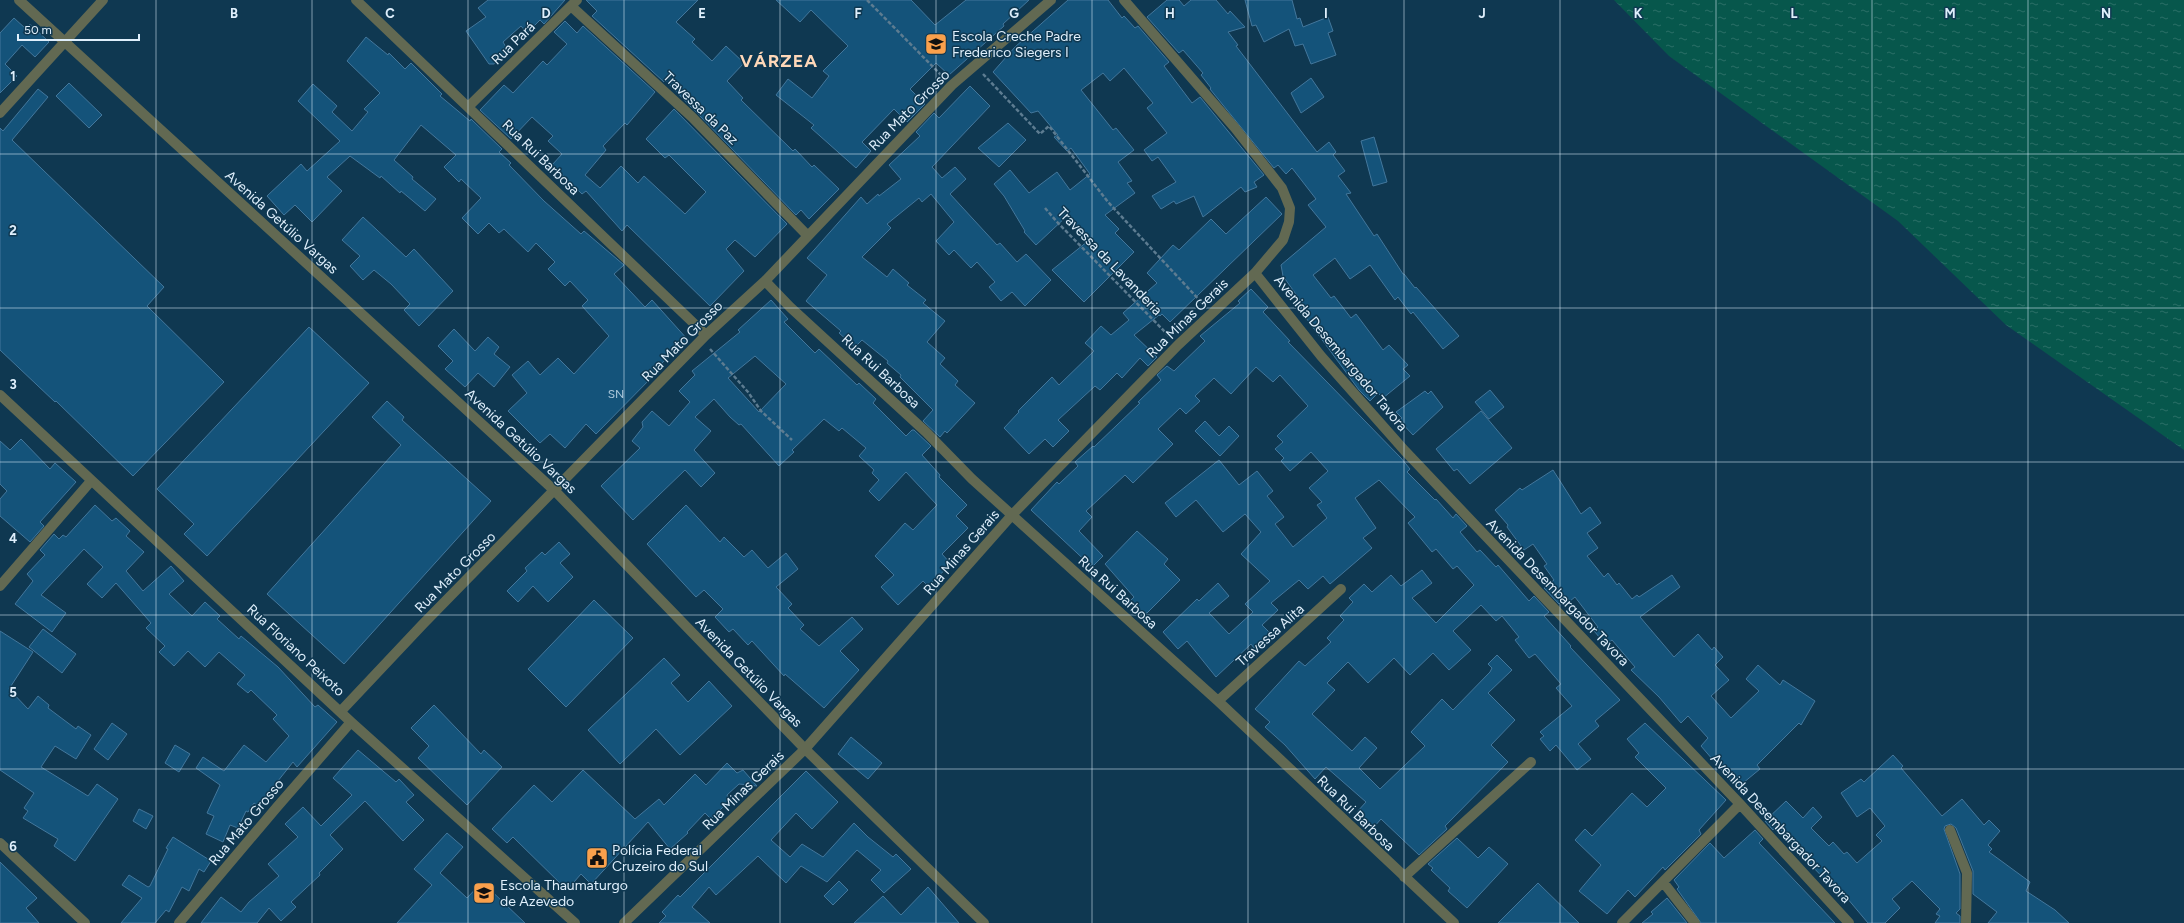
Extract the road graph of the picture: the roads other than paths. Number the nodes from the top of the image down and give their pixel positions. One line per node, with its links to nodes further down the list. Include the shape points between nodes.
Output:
1 (19, 0): 7 (street, Avenida Getúlio Vargas)
2 (103, 0): 7 (street)
3 (356, 0): 8 (street, Rua Rui Barbosa)
4 (1051, 0): 10 (street, Rua Mato Grosso, via 952,86)
5 (1124, 0): 11 (street, Rua Minas Gerais, via 1235,128 1282,188 1290,208 1290,222 1282,240)
6 (574, 3): 8 (street, Rua Pará); 10 (street, Travessa da Paz, via 692,117)
7 (65, 43): 9 (street); 16 (street, Avenida Getúlio Vargas)
8 (468, 106): 13 (street, Rua Rui Barbosa)
9 (0, 113)
10 (807, 235): 12 (street, Rua Mato Grosso)
11 (1255, 273): 17 (street, Rua Minas Gerais, via 1178,345); 25 (street, Avenida Desembargador Tavora, via 1321,356 1405,451)
12 (765, 281): 13 (street, Rua Mato Grosso); 17 (street, Rua Rui Barbosa)
13 (706, 336): 16 (street, Rua Mato Grosso)
14 (0, 396): 15 (street, Rua Floriano Peixoto)
15 (91, 481): 18 (street); 21 (street, Rua Floriano Peixoto)
16 (555, 490): 21 (street, Rua Mato Grosso); 23 (street, Avenida Getúlio Vargas)
17 (1012, 515): 20 (street, Rua Rui Barbosa); 23 (street, Rua Minas Gerais)
18 (0, 586)
19 (1341, 589): 20 (street, Travessa Alita)
20 (1218, 701): 28 (street, Rua Rui Barbosa)
21 (341, 711): 22 (street, Rua Floriano Peixoto)
22 (351, 722): 31 (street, Rua Mato Grosso); 32 (street, Rua Floriano Peixoto)
23 (805, 749): 33 (street, Rua Minas Gerais); 34 (street, Avenida Getúlio Vargas)
24 (1531, 762): 28 (street)
25 (1740, 804): 29 (street); 38 (street, Avenida Desembargador Tavora)
26 (1950, 830): 39 (street, via 1967,874)
27 (0, 843): 30 (street)
28 (1404, 877): 35 (street, Rua Rui Barbosa)
29 (1663, 882): 36 (street); 37 (street)
30 (85, 923)
31 (179, 923)
32 (575, 923)
33 (624, 923)
34 (984, 923)
35 (1454, 923)
36 (1622, 923)
37 (1695, 923)
38 (1849, 923)
39 (1966, 923)

